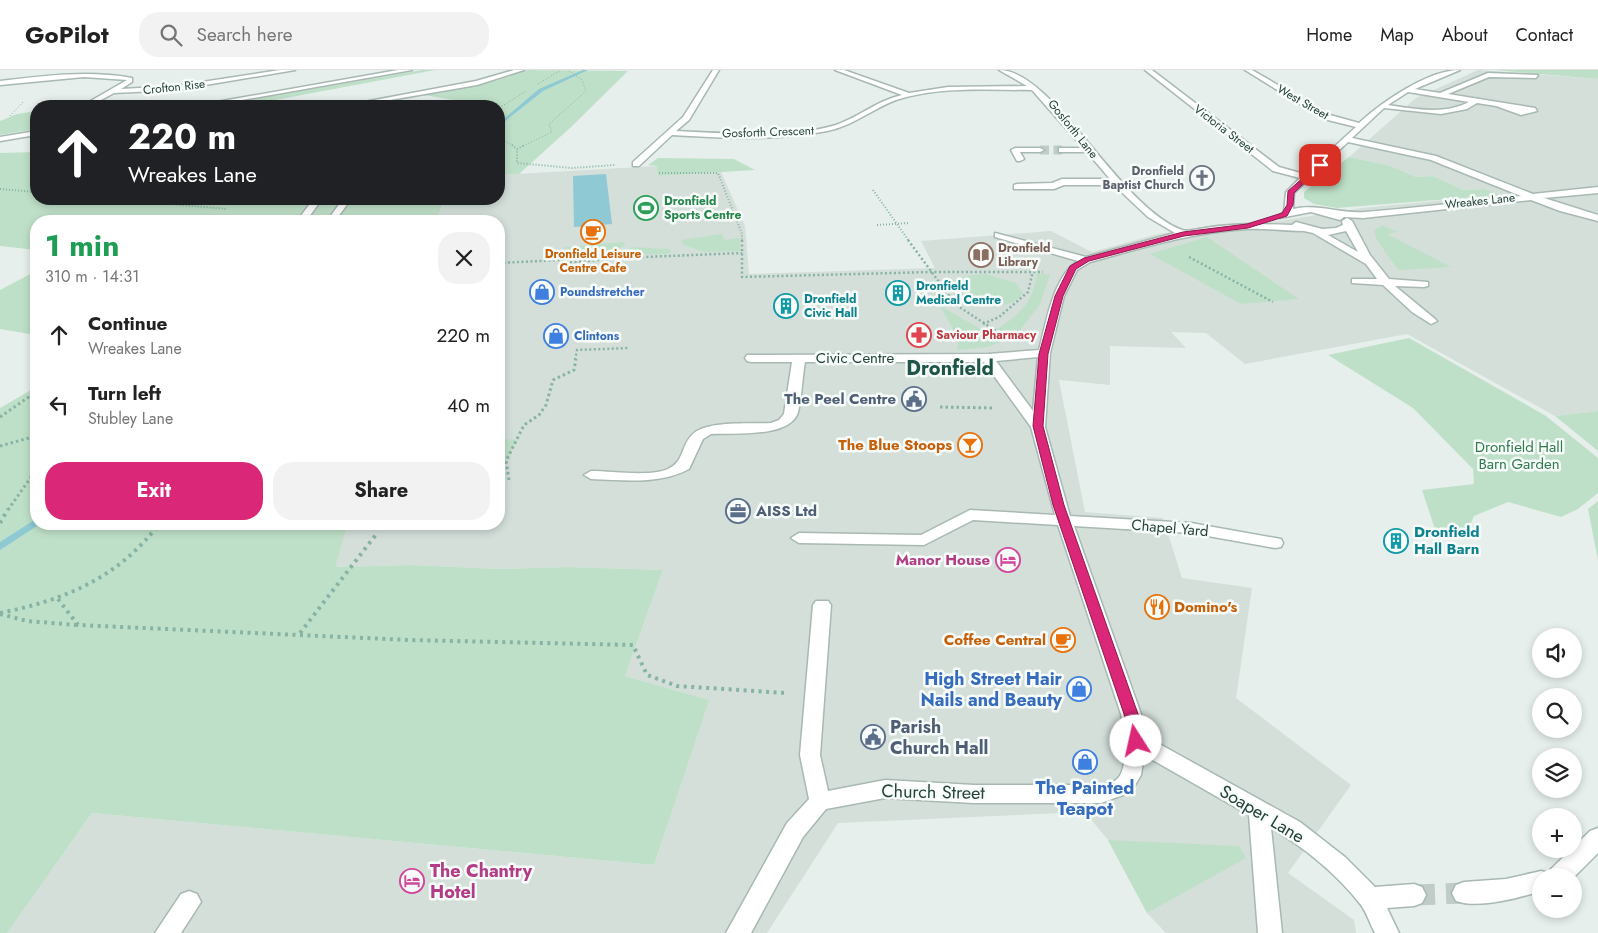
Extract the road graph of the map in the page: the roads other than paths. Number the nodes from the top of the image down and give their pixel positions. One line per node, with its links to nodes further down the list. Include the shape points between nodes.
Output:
1 (100, 70): 12 (street)
2 (262, 70): 13 (street)
3 (292, 70): 13 (street, Crofton Rise)
4 (409, 70): 22 (street)
5 (520, 70): 23 (street, via 477,83)
6 (716, 70): 28 (street, via 699,100)
7 (838, 70): 19 (street)
8 (1002, 70): 16 (street, Gosforth Lane)
9 (1148, 70): 37 (street, Victoria Street, via 1276,168)
10 (1248, 70): 27 (street, West Street, via 1327,117)
11 (1457, 70): 17 (street)
12 (92, 73): 15 (street); 18 (street, via 130,78 130,82)
13 (271, 74): 18 (street, Crofton Rise, via 176,88)
14 (1536, 76): 20 (street, via 1488,75)
15 (0, 83)
16 (1036, 88): 19 (street, Gosforth Crescent, via 954,89); 34 (street, Gosforth Lane)
17 (1407, 90): 20 (street); 25 (street)
18 (114, 91): 21 (street)
19 (909, 95): 28 (street, Gosforth Crescent, via 881,104 847,124 829,129 768,134)
20 (1439, 96): 24 (street)
21 (97, 100)
22 (240, 100)
23 (379, 100)
24 (1474, 102): 25 (street, via 1460,110 1443,111); 26 (street)
25 (1382, 106): 27 (street)
26 (1499, 106)
27 (1361, 126): 31 (street)
28 (672, 133): 36 (street)
29 (30, 134): 30 (street)
30 (0, 139)
31 (1348, 140): 37 (street); 41 (street, via 1433,158)
32 (1040, 150): 35 (street, via 1015,150)
33 (1062, 150): 34 (street)
34 (1089, 150): 38 (street, Gosforth Lane)
35 (1020, 159)
36 (636, 164)
37 (1305, 177): 42 (street, via 1290,192)
38 (1118, 182): 39 (street, via 1062,182 1054,186); 52 (street, Gosforth Lane, via 1156,219)
39 (1017, 187)
40 (1598, 190): 41 (street, Wreakes Lane)
41 (1529, 196): 47 (street, Wreakes Lane); 48 (street)
42 (1290, 200): 44 (street); 45 (street)
43 (313, 205): 46 (street)
44 (1327, 212): 45 (street, Wreakes Lane, via 1302,209); 47 (street, Wreakes Lane); 49 (street, Wreakes Lane)
45 (1286, 213): 50 (street, Wreakes Lane); 51 (street, via 1289,221)
46 (306, 215)
47 (1363, 215): 49 (street, Wreakes Lane)
48 (1598, 218)
49 (1347, 223): 51 (street, Wreakes Lane, via 1332,231); 55 (street)
50 (1248, 226): 51 (street, Wreakes Lane); 52 (street, Wreakes Lane)
51 (1309, 229): 55 (street)
52 (1183, 234): 54 (street, Wreakes Lane)
53 (998, 235): 54 (street)
54 (1086, 260): 60 (street, via 1072,268 1059,296)
55 (1368, 261): 57 (street)
56 (1356, 281): 57 (street)
57 (1384, 281): 58 (street); 59 (street, via 1402,301)
58 (1424, 284)
59 (1431, 321)
60 (1044, 354): 63 (street, Civic Centre); 64 (street)
61 (751, 358): 62 (street, Civic Centre)
62 (799, 358): 63 (street, Civic Centre); 65 (street, via 791,414 784,423 772,427 708,430 697,437 684,466 672,473 655,476)
63 (988, 358): 64 (street)
64 (1038, 426): 66 (street, Church Street)
65 (591, 475)
66 (1064, 521): 67 (street, Chapel Yard, via 970,515 924,540); 68 (street, Chapel Yard, via 1191,528); 70 (street, Church Street, via 1131,714)
67 (799, 538)
68 (1275, 543)
69 (822, 605): 71 (street, via 810,756)
70 (1136, 741): 71 (street, Church Street, via 1131,775 1124,786 1101,794 974,794 885,789); 72 (street, Soaper Lane)
71 (820, 801): 81 (street, via 795,830)
72 (1259, 811): 78 (street, Soaper Lane, via 1292,829 1337,864); 82 (street)
73 (1598, 838): 74 (street)
74 (1567, 868)
75 (1532, 883): 76 (street, via 1506,890)
76 (1464, 893)
77 (1414, 895): 78 (street)
78 (1370, 898): 83 (street, Soaper Lane)
79 (189, 902): 80 (street)
80 (167, 933)
81 (738, 933)
82 (1270, 933)
83 (1387, 933)

